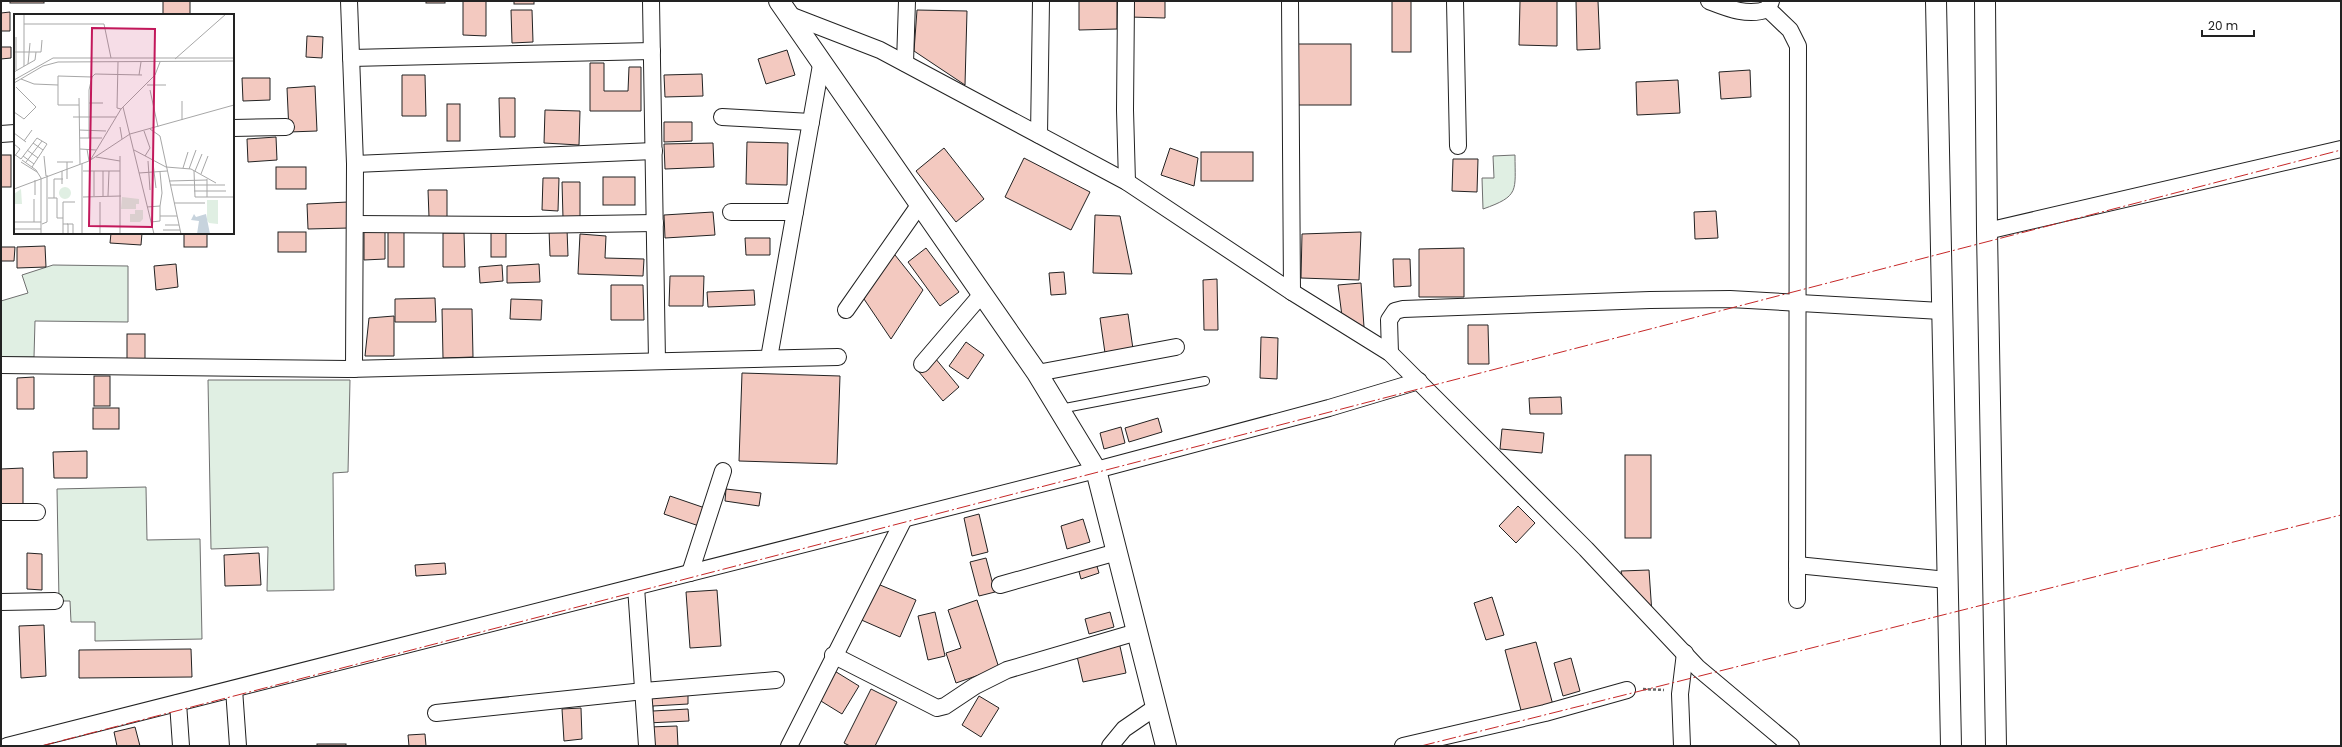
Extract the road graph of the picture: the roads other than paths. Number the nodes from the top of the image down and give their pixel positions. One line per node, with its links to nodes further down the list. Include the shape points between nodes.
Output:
1 (349, 1): 14 (street)
2 (651, 1): 13 (street)
3 (907, 1): 15 (street)
4 (1041, 1): 23 (street)
5 (1126, 1): 28 (street)
6 (1290, 1): 35 (street)
7 (1455, 1): 24 (street)
8 (1709, 1): 11 (street, via 1734,10 1760,12)
9 (1936, 1): 39 (street)
10 (1985, 1): 34 (street)
11 (1769, 5): 37 (street, via 1790,30 1798,46)
12 (783, 8): 15 (street); 16 (street)
13 (652, 51): 14 (street); 26 (street)
14 (351, 58): 27 (street)
15 (905, 63): 23 (street)
16 (821, 65): 18 (street); 29 (street)
17 (722, 117): 18 (street)
18 (811, 122): 31 (street)
19 (286, 127): 20 (street)
20 (234, 128)
21 (14, 133): 22 (street)
22 (1, 134)
23 (1039, 135): 28 (street)
24 (1458, 146)
25 (2341, 149): 34 (street)
26 (654, 151): 27 (street); 33 (street)
27 (355, 164): 32 (street)
28 (1126, 182): 35 (street)
29 (920, 204): 36 (street); 38 (street)
30 (731, 212): 31 (street)
31 (795, 212): 43 (street)
32 (355, 224): 33 (street); 47 (street)
33 (655, 224): 44 (street)
34 (1987, 231): 88 (street)
35 (1292, 292): 41 (street)
36 (982, 294): 45 (street); 48 (street)
37 (1796, 303): 39 (street); 41 (street, via 1730,299 1650,300 1403,309 1395,311 1389,320); 58 (street)
38 (846, 310)
39 (1941, 311): 60 (street)
40 (1176, 347): 48 (street)
41 (1390, 353): 50 (street)
42 (838, 356): 43 (street)
43 (769, 358): 44 (street)
44 (657, 361): 47 (street)
45 (922, 364)
46 (1, 365): 47 (street)
47 (354, 369)
48 (1038, 373): 51 (street)
49 (1205, 381): 51 (lane)
50 (1419, 381): 52 (street, via 1329,408); 67 (street)
51 (1060, 409): 52 (street)
52 (1096, 470): 56 (street); 57 (street)
53 (723, 471): 59 (street)
54 (1, 512): 55 (street)
55 (37, 512)
56 (904, 519): 59 (street); 68 (street)
57 (1117, 552): 61 (street); 66 (street)
58 (1797, 565): 60 (street); 63 (street)
59 (690, 573): 62 (street)
60 (1947, 580): 87 (street)
61 (1000, 585)
62 (636, 587): 70 (street); 72 (street)
63 (1797, 600)
64 (55, 601): 65 (street)
65 (1, 602)
66 (1137, 632): 68 (street, via 1007,670 975,686 945,706 936,708); 74 (street)
67 (1685, 653): 85 (street, via 1680,691); 86 (street, via 1698,668)
68 (833, 655): 81 (street)
69 (776, 680): 72 (street)
70 (234, 689): 73 (street); 79 (street)
71 (1627, 690): 84 (street, via 1545,713)
72 (644, 691): 75 (street); 80 (street)
73 (178, 703): 76 (street); 78 (street)
74 (1156, 707): 82 (street, via 1124,729); 83 (street)
75 (436, 713)
76 (59, 740): 77 (street)
77 (7, 746)
78 (180, 746)
79 (238, 746)
80 (647, 746)
81 (789, 746)
82 (1110, 746)
83 (1166, 746)
84 (1403, 746)
85 (1682, 746)
86 (1791, 746)
87 (1951, 746)
88 (1996, 746)

